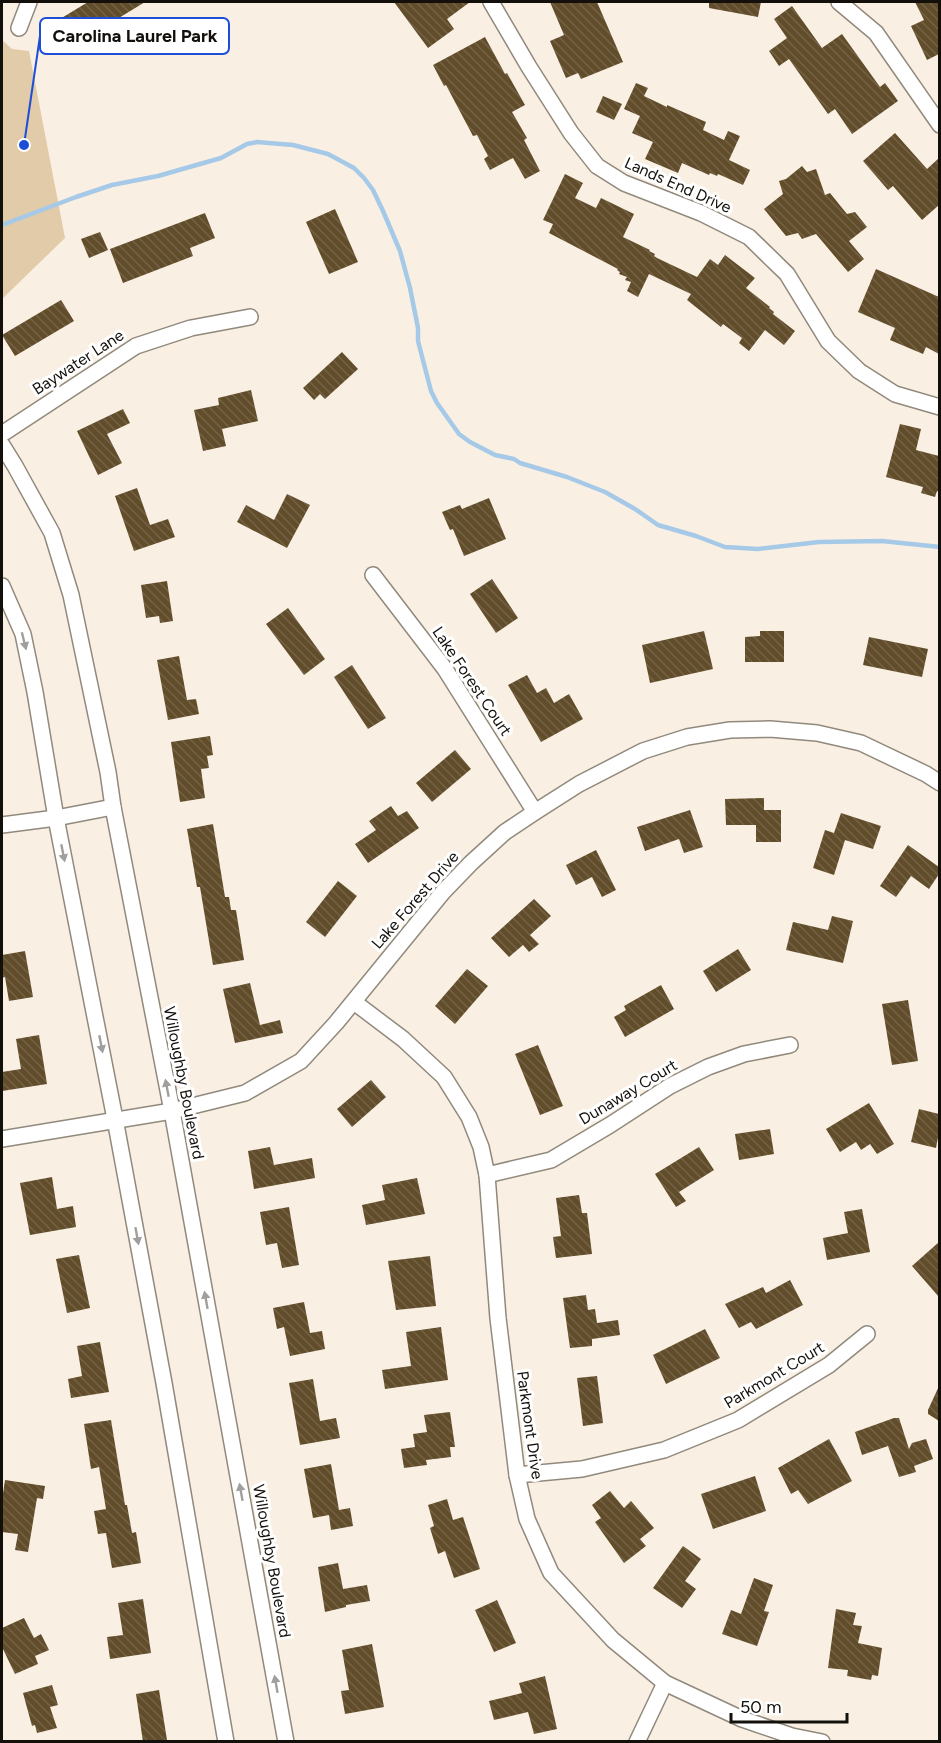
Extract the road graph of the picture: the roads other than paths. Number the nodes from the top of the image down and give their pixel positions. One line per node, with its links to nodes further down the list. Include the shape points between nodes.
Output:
1 (29, 2): 4 (street)
2 (492, 2): 7 (street, Lands End Drive, via 528,68 597,166 624,183 749,237 787,274 828,341 859,371 895,394)
3 (839, 2): 5 (street, via 876,33)
4 (19, 28)
5 (939, 125)
6 (250, 317): 8 (street, Baywater Lane, via 191,328 136,346)
7 (939, 407)
8 (2, 434)
9 (2, 445): 13 (street, Willoughby Boulevard, via 52,533 71,595)
10 (373, 575): 14 (street, Lake Forest Court, via 445,669)
11 (2, 586): 15 (street, one-way to 15, via 22,634)
12 (939, 783): 14 (street, Lake Forest Drive, via 861,743 817,733 730,729 643,751)
13 (113, 807): 15 (street); 19 (street, Willoughby Boulevard, one-way to 13)
14 (535, 812): 17 (street, Lake Forest Drive, via 471,862)
15 (56, 818): 16 (street); 20 (street, one-way to 20)
16 (2, 825)
17 (354, 1002): 19 (street, Lake Forest Drive, via 301,1061 245,1094); 22 (street, Parkmont Drive, via 444,1077 468,1117 481,1147)
18 (790, 1046): 22 (street, Dunaway Court, via 744,1054 708,1067 670,1086 551,1160)
19 (172, 1111): 20 (street, Lake Forest Drive); 27 (street, Willoughby Boulevard, one-way to 19)
20 (115, 1119): 21 (street, Lake Forest Drive); 26 (street, one-way to 26)
21 (2, 1139)
22 (487, 1175): 24 (street, Parkmont Drive, via 498,1318)
23 (867, 1334): 24 (street, Parkmont Court, via 829,1365 738,1420 674,1446 582,1469)
24 (517, 1475): 25 (street, Parkmont Drive, via 527,1519 551,1573 613,1640)
25 (666, 1683): 28 (street); 29 (street, Parkmont Drive, via 742,1719)
26 (226, 1742)
27 (286, 1742)
28 (637, 1742)
29 (822, 1742)

